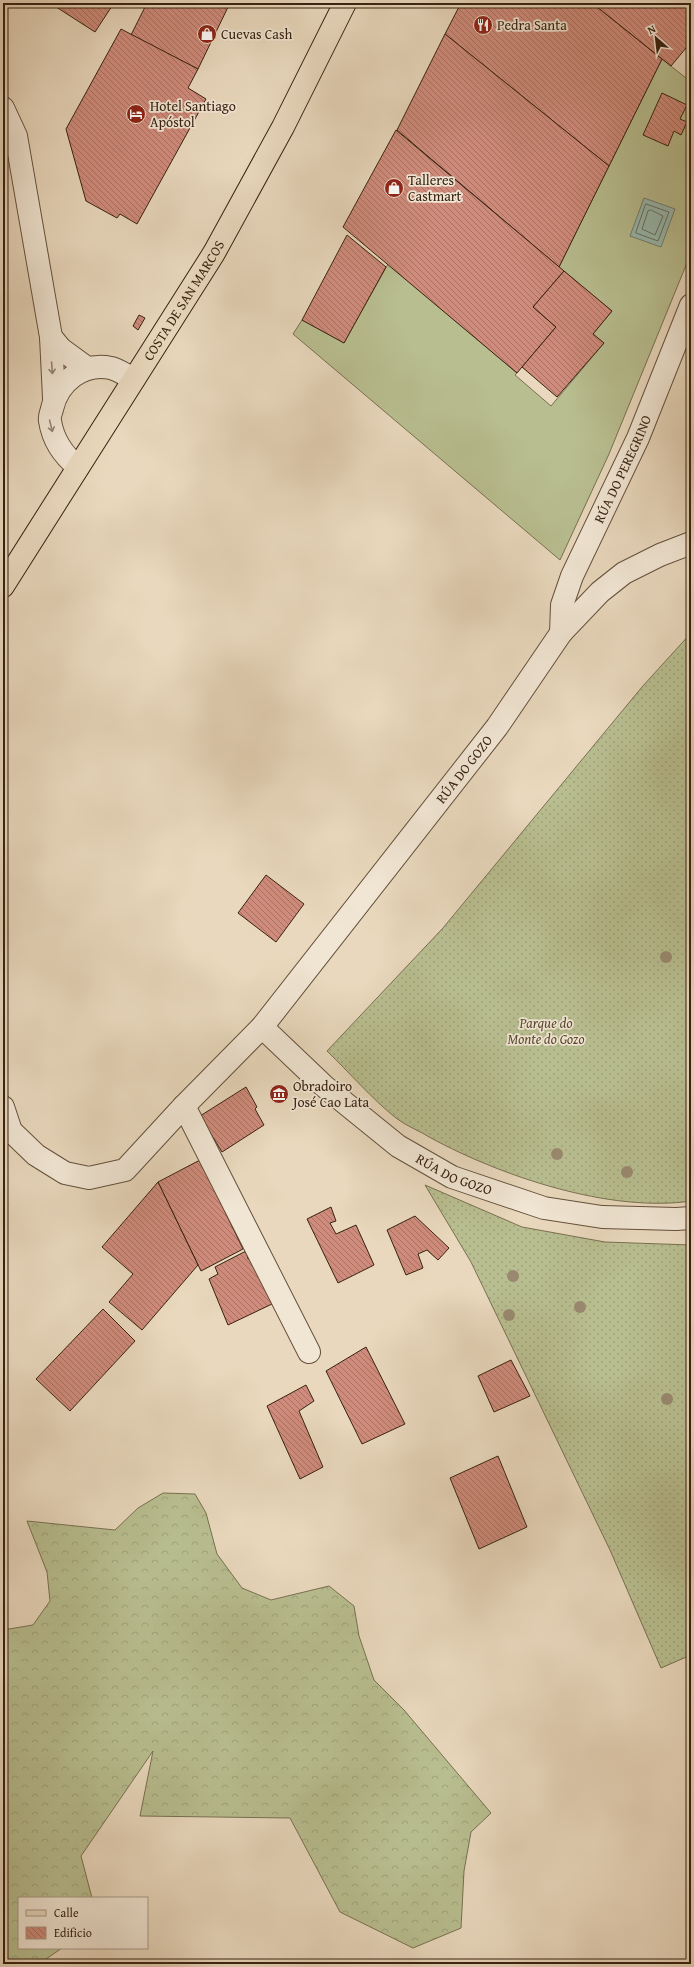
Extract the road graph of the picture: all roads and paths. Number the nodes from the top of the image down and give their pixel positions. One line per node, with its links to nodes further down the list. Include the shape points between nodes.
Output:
1 (344, 3): 6 (main road, COSTA DE SAN MARCOS, via 248,193 214,253)
2 (3, 108): 4 (street, via 16,136)
3 (691, 305): 11 (street, RÚA DO PEREGRINO, via 638,438 572,576 562,605)
4 (51, 337): 5 (street, via 61,349); 7 (street, one-way to 7)
5 (87, 368): 6 (street, via 111,368); 7 (street, via 70,378)
6 (134, 379): 8 (main road, COSTA DE SAN MARCOS)
7 (54, 398): 8 (street, one-way to 8, via 49,419 55,440 67,458)
8 (78, 467): 10 (main road, COSTA DE SAN MARCOS)
9 (691, 543): 11 (street, RÚA DO GOZO, via 624,573 600,592)
10 (3, 586)
11 (561, 633): 12 (street, RÚA DO GOZO, via 497,727)
12 (262, 1027): 13 (street, RÚA DO GOZO); 15 (street, RÚA DO GOZO, via 324,1086 398,1146 452,1177 544,1208 602,1217)
13 (184, 1106): 14 (street, RÚA DO GOZO, via 124,1170 89,1178 65,1172 36,1155 11,1131); 16 (street)
14 (3, 1107)
15 (691, 1218)
16 (309, 1352)

